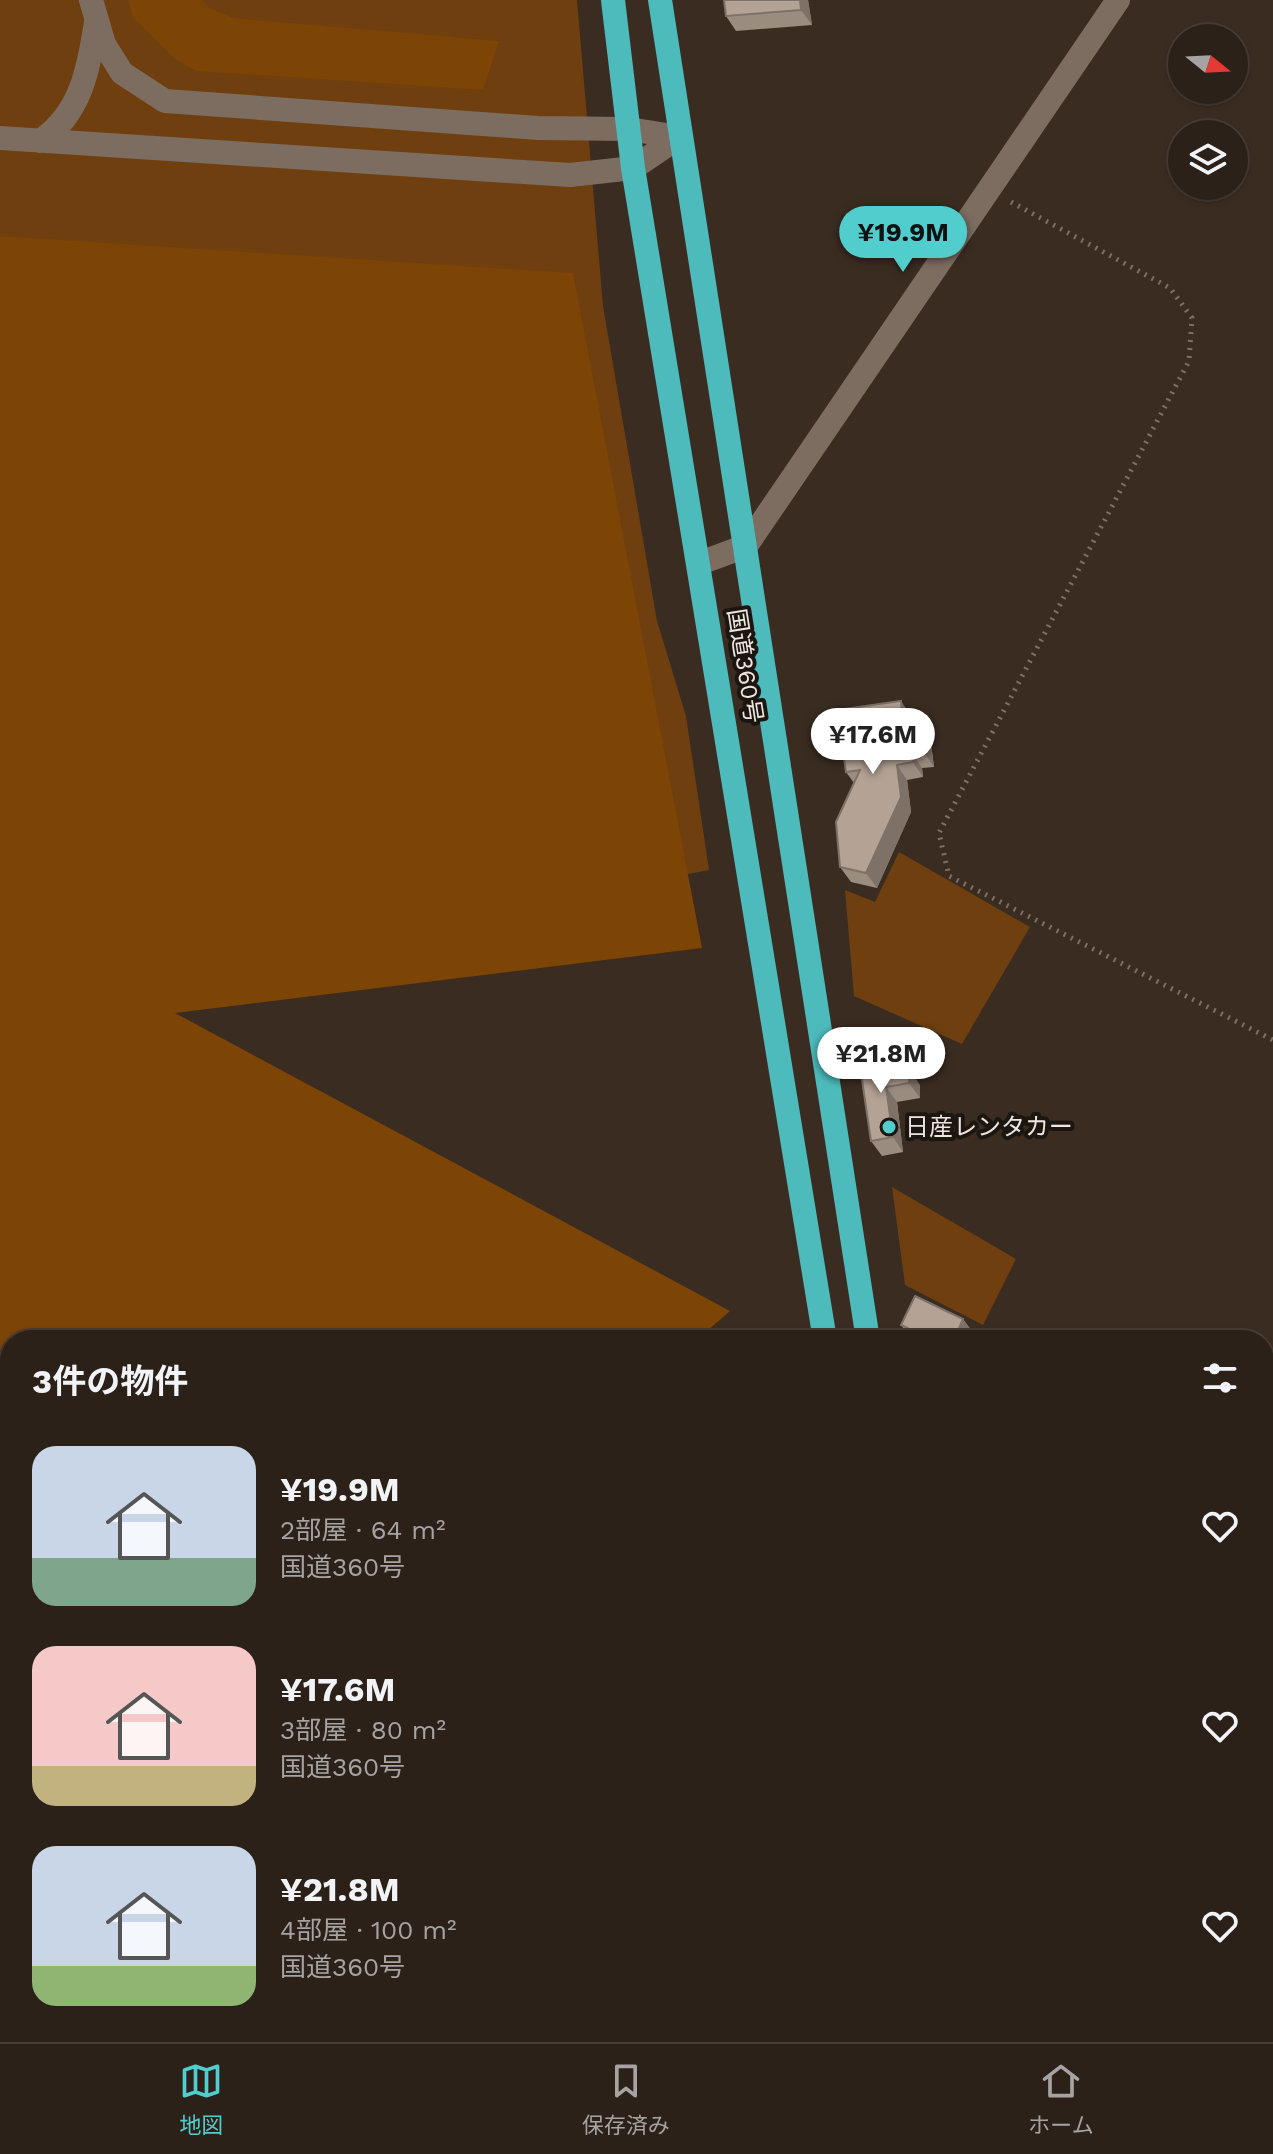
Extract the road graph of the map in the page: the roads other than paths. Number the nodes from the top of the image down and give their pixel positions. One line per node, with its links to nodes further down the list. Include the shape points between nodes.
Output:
1 (613, 0): 5 (highway, 国道360号)
2 (660, 0): 6 (highway, 国道360号)
3 (1118, 0): 10 (street)
4 (94, 10): 5 (street, via 104,44 122,73 165,101 538,128); 8 (street, via 84,79 71,110)
5 (629, 129): 6 (street); 9 (highway, 国道360号)
6 (679, 137): 9 (street); 10 (highway, 国道360号)
7 (0, 138): 8 (street)
8 (40, 141): 9 (street, via 570,175)
9 (633, 168): 11 (highway, 国道360号)
10 (746, 546): 11 (street); 13 (highway, 国道360号)
11 (700, 563): 12 (highway, 国道360号)
12 (823, 1330)
13 (866, 1330)

